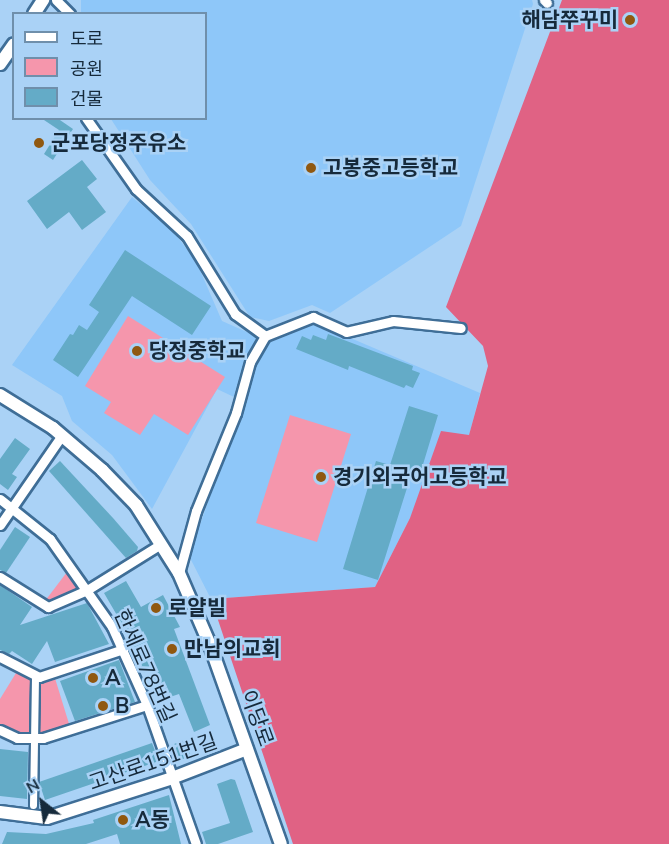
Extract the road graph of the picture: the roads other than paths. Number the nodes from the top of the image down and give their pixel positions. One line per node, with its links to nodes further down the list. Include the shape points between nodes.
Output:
1 (56, 0): 2 (street)
2 (68, 12)
3 (12, 47): 4 (street)
4 (0, 64)
5 (87, 120): 7 (street, via 136,189 187,236 235,314)
6 (461, 328): 7 (street, via 393,321 346,332 313,317)
7 (265, 336): 14 (street, via 250,362 236,413 196,511)
8 (0, 395): 9 (street, 이당로)
9 (62, 435): 11 (street); 13 (street, 이당로, via 136,505)
10 (0, 499): 11 (street, 한세로78번길)
11 (12, 508): 12 (street); 16 (street, 한세로78번길, via 50,539)
12 (0, 525)
13 (161, 544): 14 (street, 이당로); 16 (street)
14 (179, 573): 23 (street, 이당로)
15 (0, 577): 16 (street, via 42,606 58,605)
16 (87, 590): 17 (street, 한세로78번길)
17 (123, 649): 19 (street); 20 (street, 한세로78번길)
18 (0, 657): 19 (street)
19 (36, 676): 22 (street)
20 (147, 705): 22 (street); 24 (street, 한세로78번길)
21 (0, 730): 22 (street, via 17,738)
22 (35, 739): 25 (street)
23 (247, 749): 24 (street, 고산로151번길); 28 (street, 이당로)
24 (172, 778): 26 (street, 고산로151번길, via 47,818); 27 (street, 한세로78번길)
25 (33, 805)
26 (0, 812)
27 (196, 844)
28 (281, 844)

